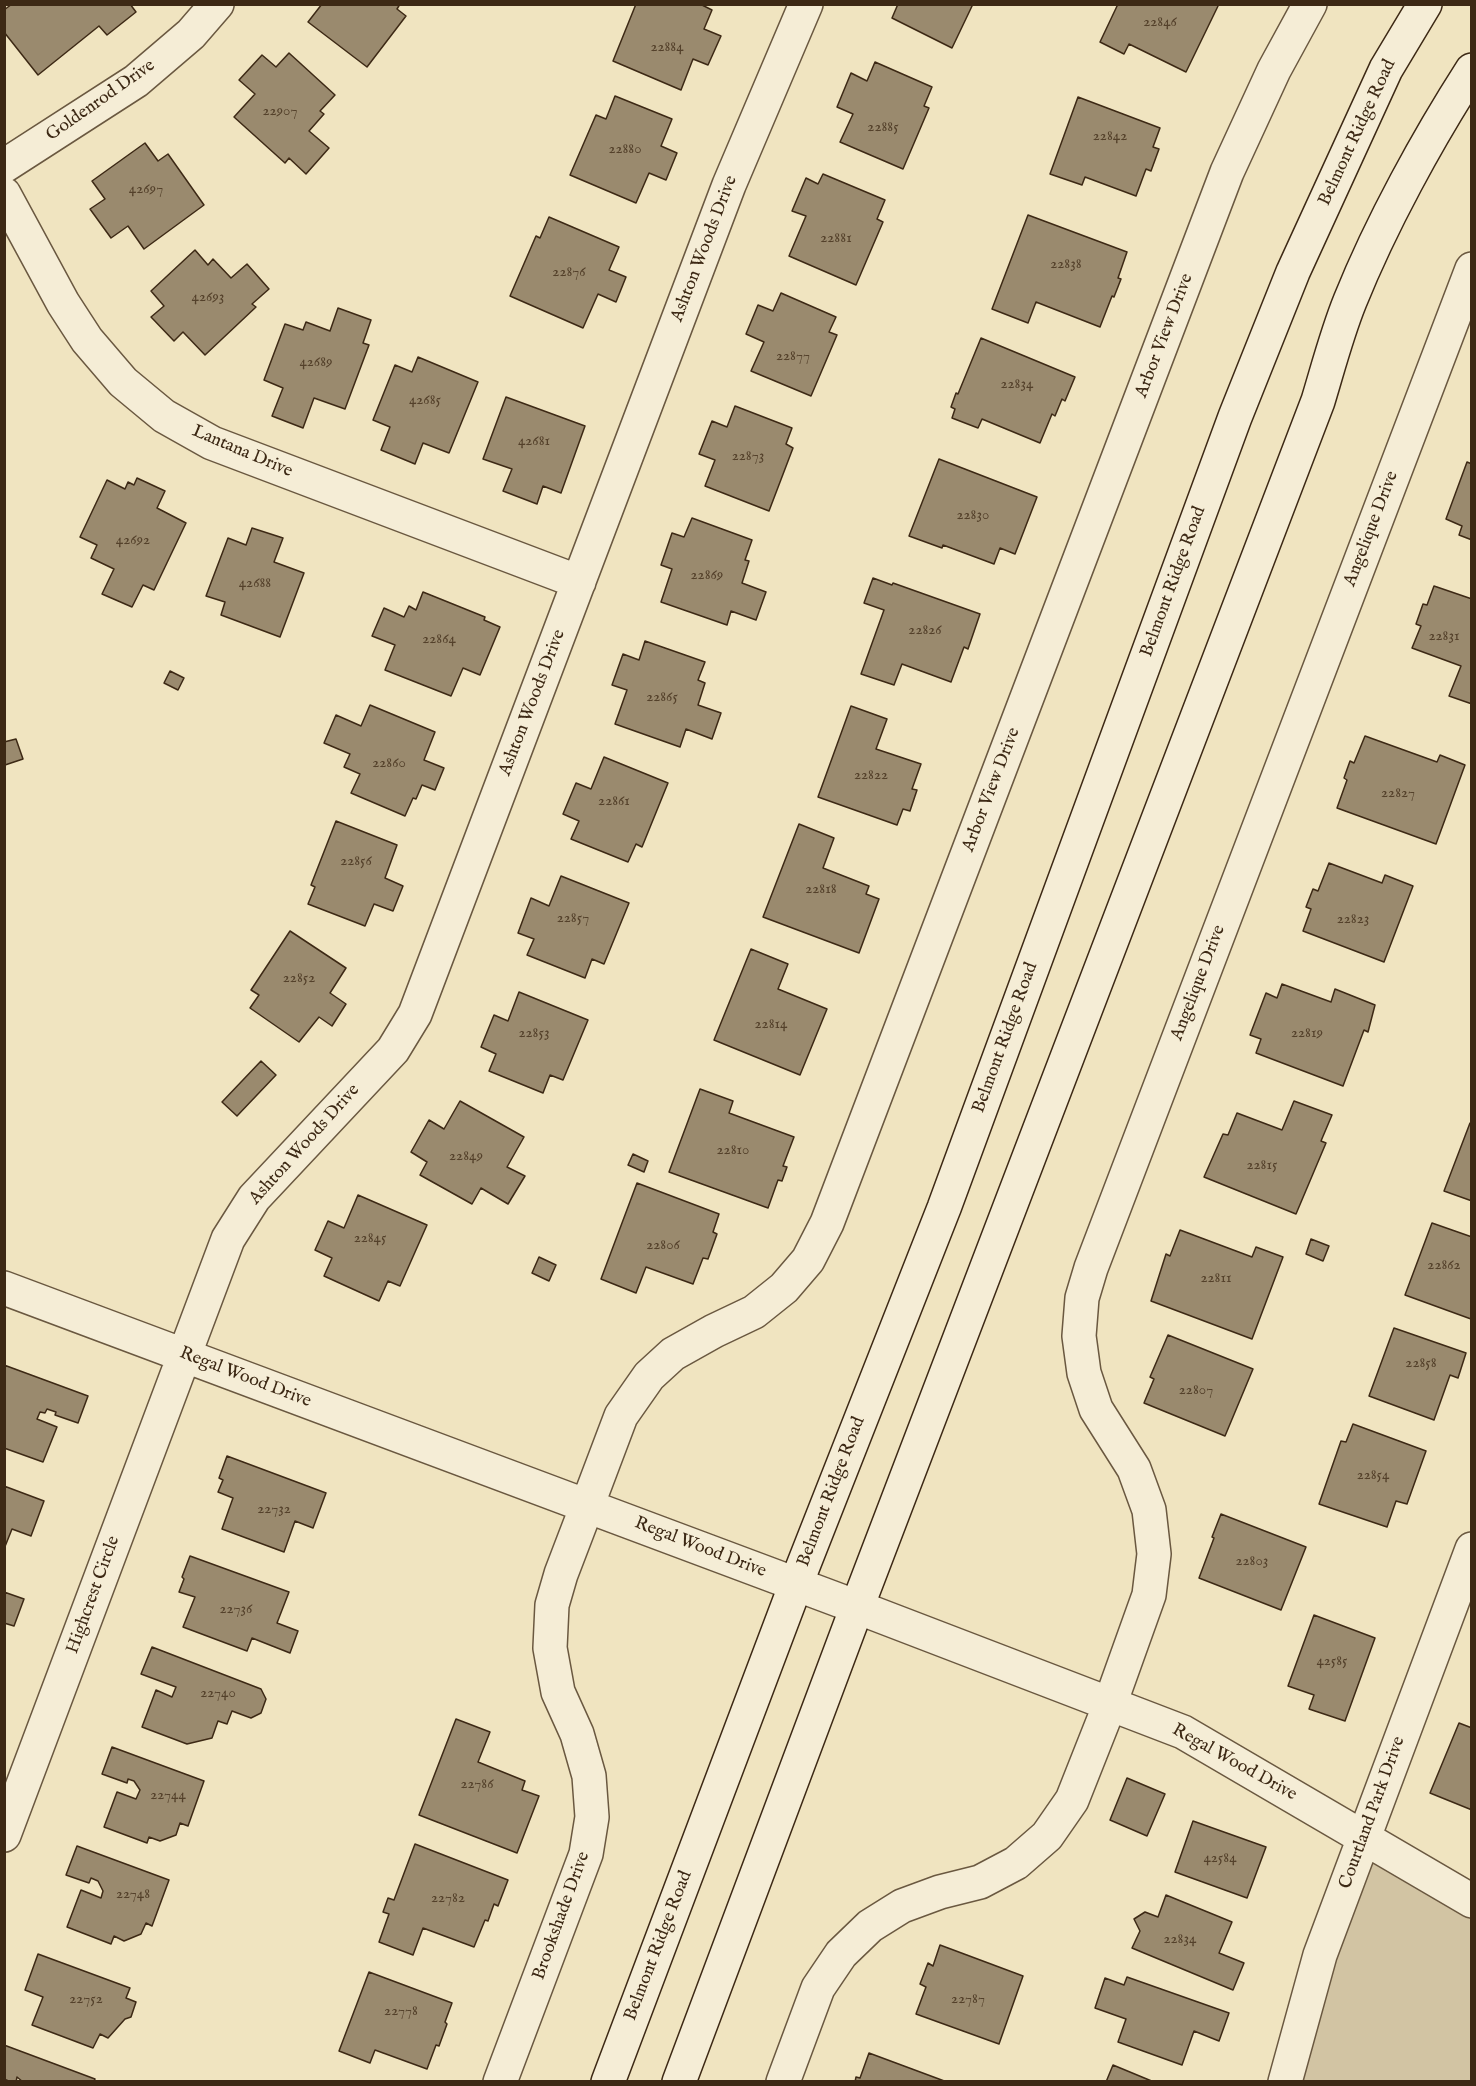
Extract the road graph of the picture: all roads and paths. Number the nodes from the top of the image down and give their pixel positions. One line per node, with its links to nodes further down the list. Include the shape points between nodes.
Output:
1 (217, 4): 6 (street, Goldenrod Drive, via 190,34 136,81)
2 (806, 4): 9 (street, Ashton Woods Drive, via 729,185)
3 (1310, 4): 12 (street, Arbor View Drive, via 1274,70 1227,172 827,1223 808,1260 784,1288 754,1312 673,1354 650,1376 621,1416)
4 (1425, 4): 14 (street, Belmont Ridge Road, via 1386,69 1293,272 1239,407 944,1208)
5 (1472, 70): 15 (street, via 1388,218 1349,302 1305,434)
6 (4, 166)
7 (4, 194): 9 (street, Lantana Drive, via 87,340 123,382 164,416 212,443)
8 (1472, 268): 16 (street, Angelique Drive, via 1082,1298 1079,1336 1084,1373 1096,1409 1134,1469 1149,1510 1154,1554 1149,1595)
9 (579, 582): 11 (street, Ashton Woods Drive, via 415,1014 393,1050 254,1198 228,1239)
10 (4, 1288): 11 (street, Regal Wood Drive)
11 (184, 1355): 12 (street, Regal Wood Drive); 17 (street, Highcrest Circle)
12 (587, 1506): 14 (street, Regal Wood Drive); 20 (street, Brookshade Drive, via 552,1605 550,1648 558,1692 577,1734 589,1776 591,1826 586,1854)
13 (1472, 1549): 18 (street, Courtland Park Drive)
14 (796, 1584): 15 (street, Regal Wood Drive); 21 (street, Belmont Ridge Road)
15 (857, 1607): 16 (street, Regal Wood Drive); 22 (street)
16 (1110, 1704): 18 (street, Regal Wood Drive, via 1183,1732); 23 (street, Angelique Drive, via 1072,1800 1047,1836 1016,1863 980,1882 902,1906 870,1926 840,1954 818,1988)
17 (4, 1835)
18 (1364, 1838): 19 (street, Regal Wood Drive); 24 (street, Courtland Park Drive, via 1320,1955)
19 (1472, 1901)
20 (500, 2082)
21 (608, 2082)
22 (679, 2082)
23 (783, 2082)
24 (1285, 2082)

